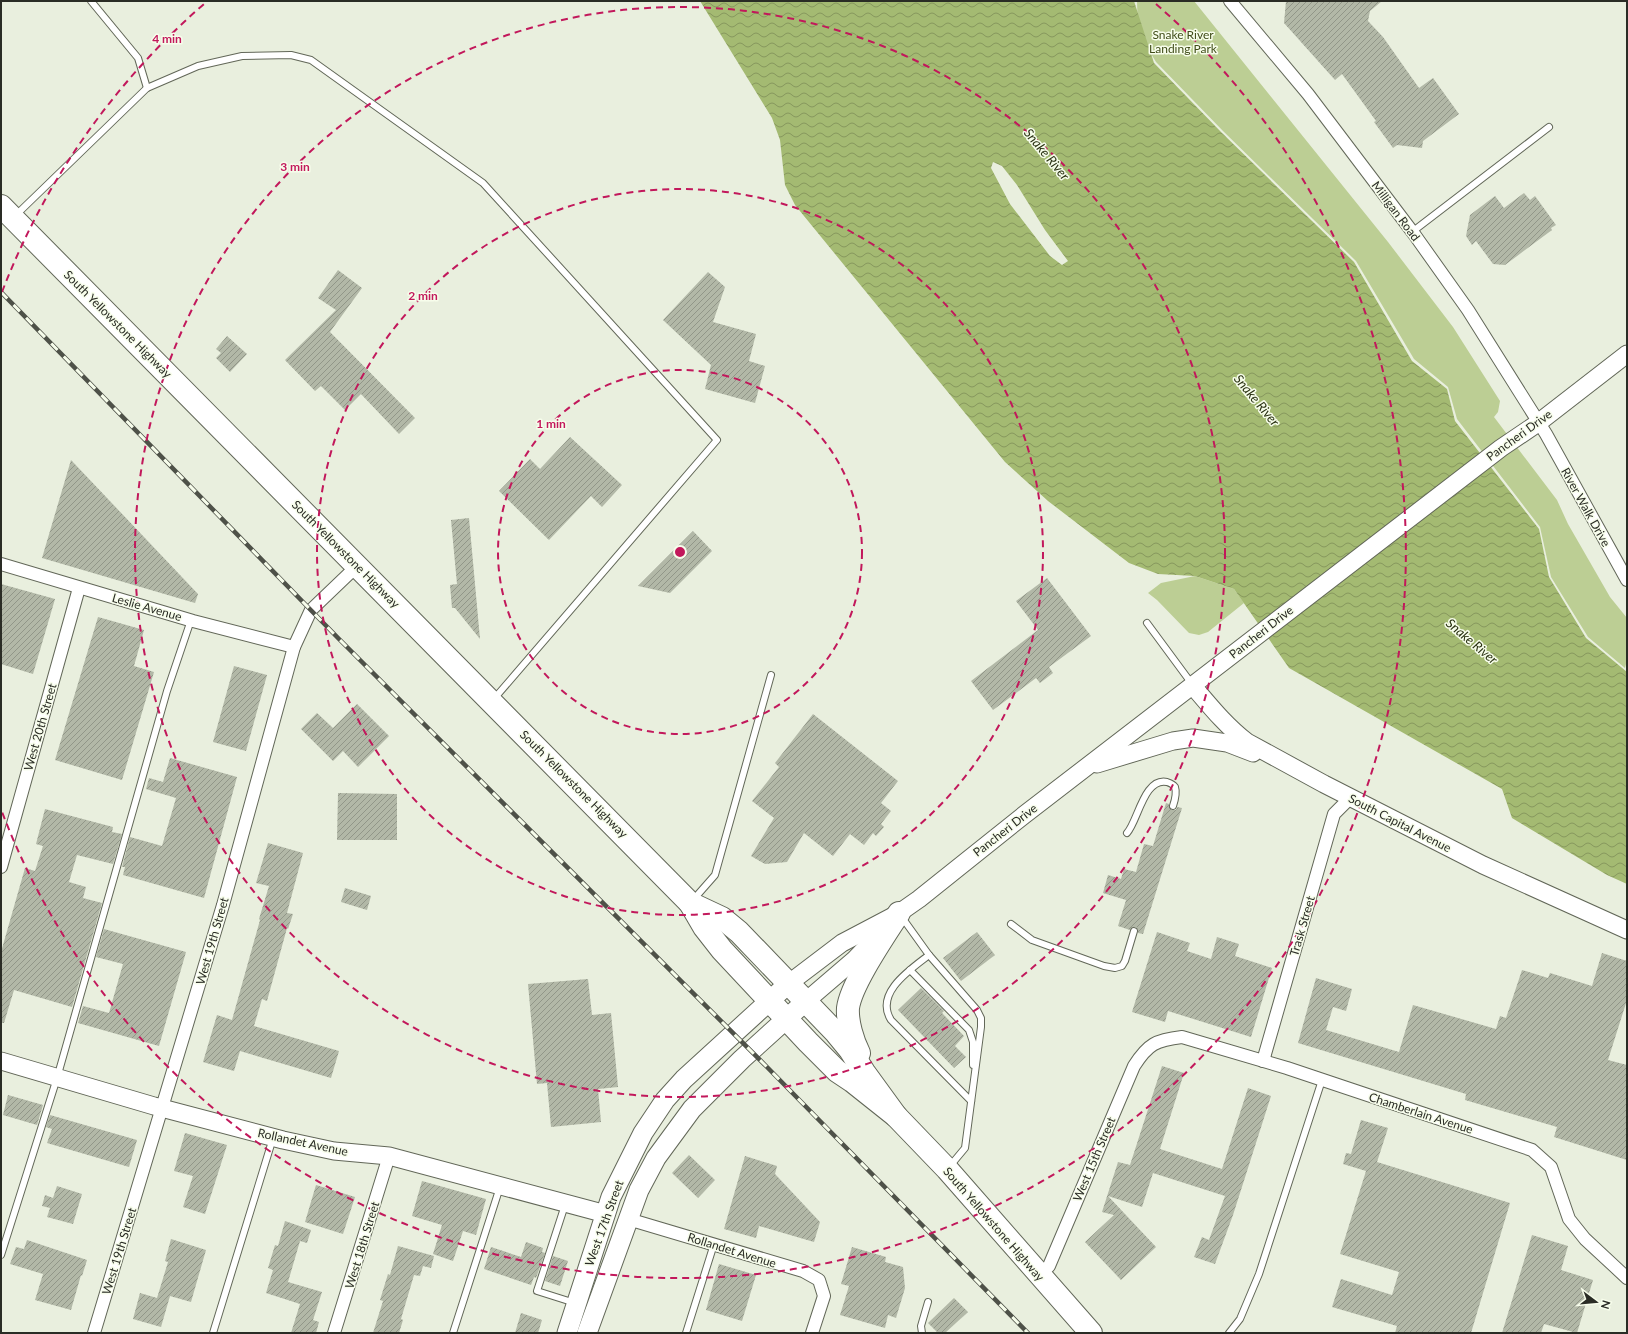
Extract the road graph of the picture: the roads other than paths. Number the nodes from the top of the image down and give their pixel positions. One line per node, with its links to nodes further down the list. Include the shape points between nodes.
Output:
1 (90, 1): 3 (lane, via 138,58)
2 (1233, 2): 6 (street, Milligan Road, via 1308,94)
3 (147, 88): 5 (lane); 18 (lane, via 198,66 242,56 291,55 310,60 483,183 717,440)
4 (1549, 127): 6 (lane)
5 (7, 212): 10 (highway, South Yellowstone Highway)
6 (1412, 232): 8 (street, Milligan Road, via 1468,310)
7 (1627, 354): 8 (main road, Pancheri Drive)
8 (1542, 428): 11 (street, River Walk Drive); 17 (main road, Pancheri Drive, via 1501,448)
9 (1, 564): 12 (street, Leslie Avenue)
10 (357, 566): 15 (street, West 19th Street, via 311,610); 18 (highway, South Yellowstone Highway)
11 (1627, 580)
12 (80, 588): 13 (street, Leslie Avenue); 24 (street, West 20th Street)
13 (191, 620): 15 (street, Leslie Avenue); 40 (lane, via 168,691)
14 (1148, 623): 17 (lane)
15 (294, 647): 43 (street, West 19th Street, via 223,905)
16 (771, 675): 25 (lane, via 715,875)
17 (1193, 686): 19 (main road, Pancheri Drive); 20 (main road, South Capital Avenue, via 1216,714 1247,742)
18 (491, 701): 25 (highway, South Yellowstone Highway)
19 (1087, 767): 20 (main road, via 1173,741 1206,739 1227,743); 26 (main road, Pancheri Drive)
20 (1324, 784): 21 (main road, South Capital Avenue)
21 (1350, 798): 28 (main road, South Capital Avenue, via 1483,865); 38 (street, Trask Street, via 1334,814)
22 (1174, 806): 23 (lane, via 1174,787 1164,781 1157,783 1147,791)
23 (1127, 833)
24 (1, 866)
25 (690, 902): 32 (highway, South Yellowstone Highway, via 722,918 739,932); 33 (highway, South Yellowstone Highway, via 704,927 722,950)
26 (899, 913): 30 (lane); 32 (main road, Pancheri Drive, via 842,944); 34 (main road, Pancheri Drive, via 854,960); 44 (highway, via 854,990 848,1010 850,1028 857,1049 874,1083)
27 (1011, 924): 29 (lane, via 1032,940 1115,968 1122,966 1125,961)
28 (1627, 930)
29 (1134, 931)
30 (929, 954): 31 (lane); 39 (lane, via 981,1018)
31 (910, 970): 39 (lane, via 969,1030 973,1042); 42 (lane, via 892,988 887,1014)
32 (788, 984): 33 (main road, West 17th Street); 34 (highway, South Yellowstone Highway)
33 (769, 1001): 35 (highway, South Yellowstone Highway); 45 (main road, West 17th Street, via 684,1079 665,1100)
34 (805, 1002): 35 (main road, Pancheri Drive); 44 (highway, South Yellowstone Highway, via 850,1050)
35 (786, 1019): 44 (highway, South Yellowstone Highway, via 837,1071); 52 (main road, West 17th Street, via 692,1109 656,1158 639,1190)
36 (1152, 1044): 38 (street, Chamberlain Avenue, via 1182,1037); 55 (street, West 15th Street, via 1143,1051 1134,1066 1049,1266)
37 (1, 1061): 40 (main road, Rollandet Avenue)
38 (1263, 1061): 41 (street, Chamberlain Avenue)
39 (974, 1077): 42 (lane)
40 (57, 1078): 43 (main road, Rollandet Avenue); 54 (lane)
41 (1322, 1080): 56 (street, Chamberlain Avenue, via 1532,1150 1551,1167 1569,1219); 69 (lane, via 1259,1274 1240,1319)
42 (971, 1102): 48 (lane, via 964,1148)
43 (163, 1108): 46 (main road, Rollandet Avenue); 59 (street, West 19th Street)
44 (896, 1116): 48 (highway, South Yellowstone Highway)
45 (646, 1128): 51 (main road, West 17th Street, via 611,1198); 52 (main road, via 643,1154 625,1196 624,1209)
46 (273, 1137): 47 (main road, Rollandet Avenue, via 334,1151); 60 (lane)
47 (389, 1156): 49 (main road, Rollandet Avenue); 61 (street, West 18th Street)
48 (947, 1169): 55 (highway, South Yellowstone Highway)
49 (500, 1186): 50 (main road, Rollandet Avenue); 62 (lane)
50 (566, 1203): 51 (main road, Rollandet Avenue); 58 (lane, via 537,1291)
51 (606, 1214): 58 (main road, West 17th Street); 64 (main road, via 612,1218 613,1226 585,1317)
52 (628, 1219): 53 (street, Rollandet Avenue); 64 (main road, West 17th Street)
53 (714, 1244): 65 (lane); 66 (street, Rollandet Avenue, via 803,1271 819,1280 824,1296)
54 (1, 1255)
55 (1039, 1275): 68 (highway, South Yellowstone Highway)
56 (1627, 1278)
57 (928, 1302): 67 (lane, via 921,1326)
58 (577, 1303): 63 (main road, West 17th Street)
59 (94, 1333)
60 (213, 1333)
61 (334, 1333)
62 (453, 1333)
63 (567, 1333)
64 (586, 1333)
65 (686, 1333)
66 (812, 1333)
67 (922, 1333)
68 (1091, 1333)
69 (1229, 1333)

